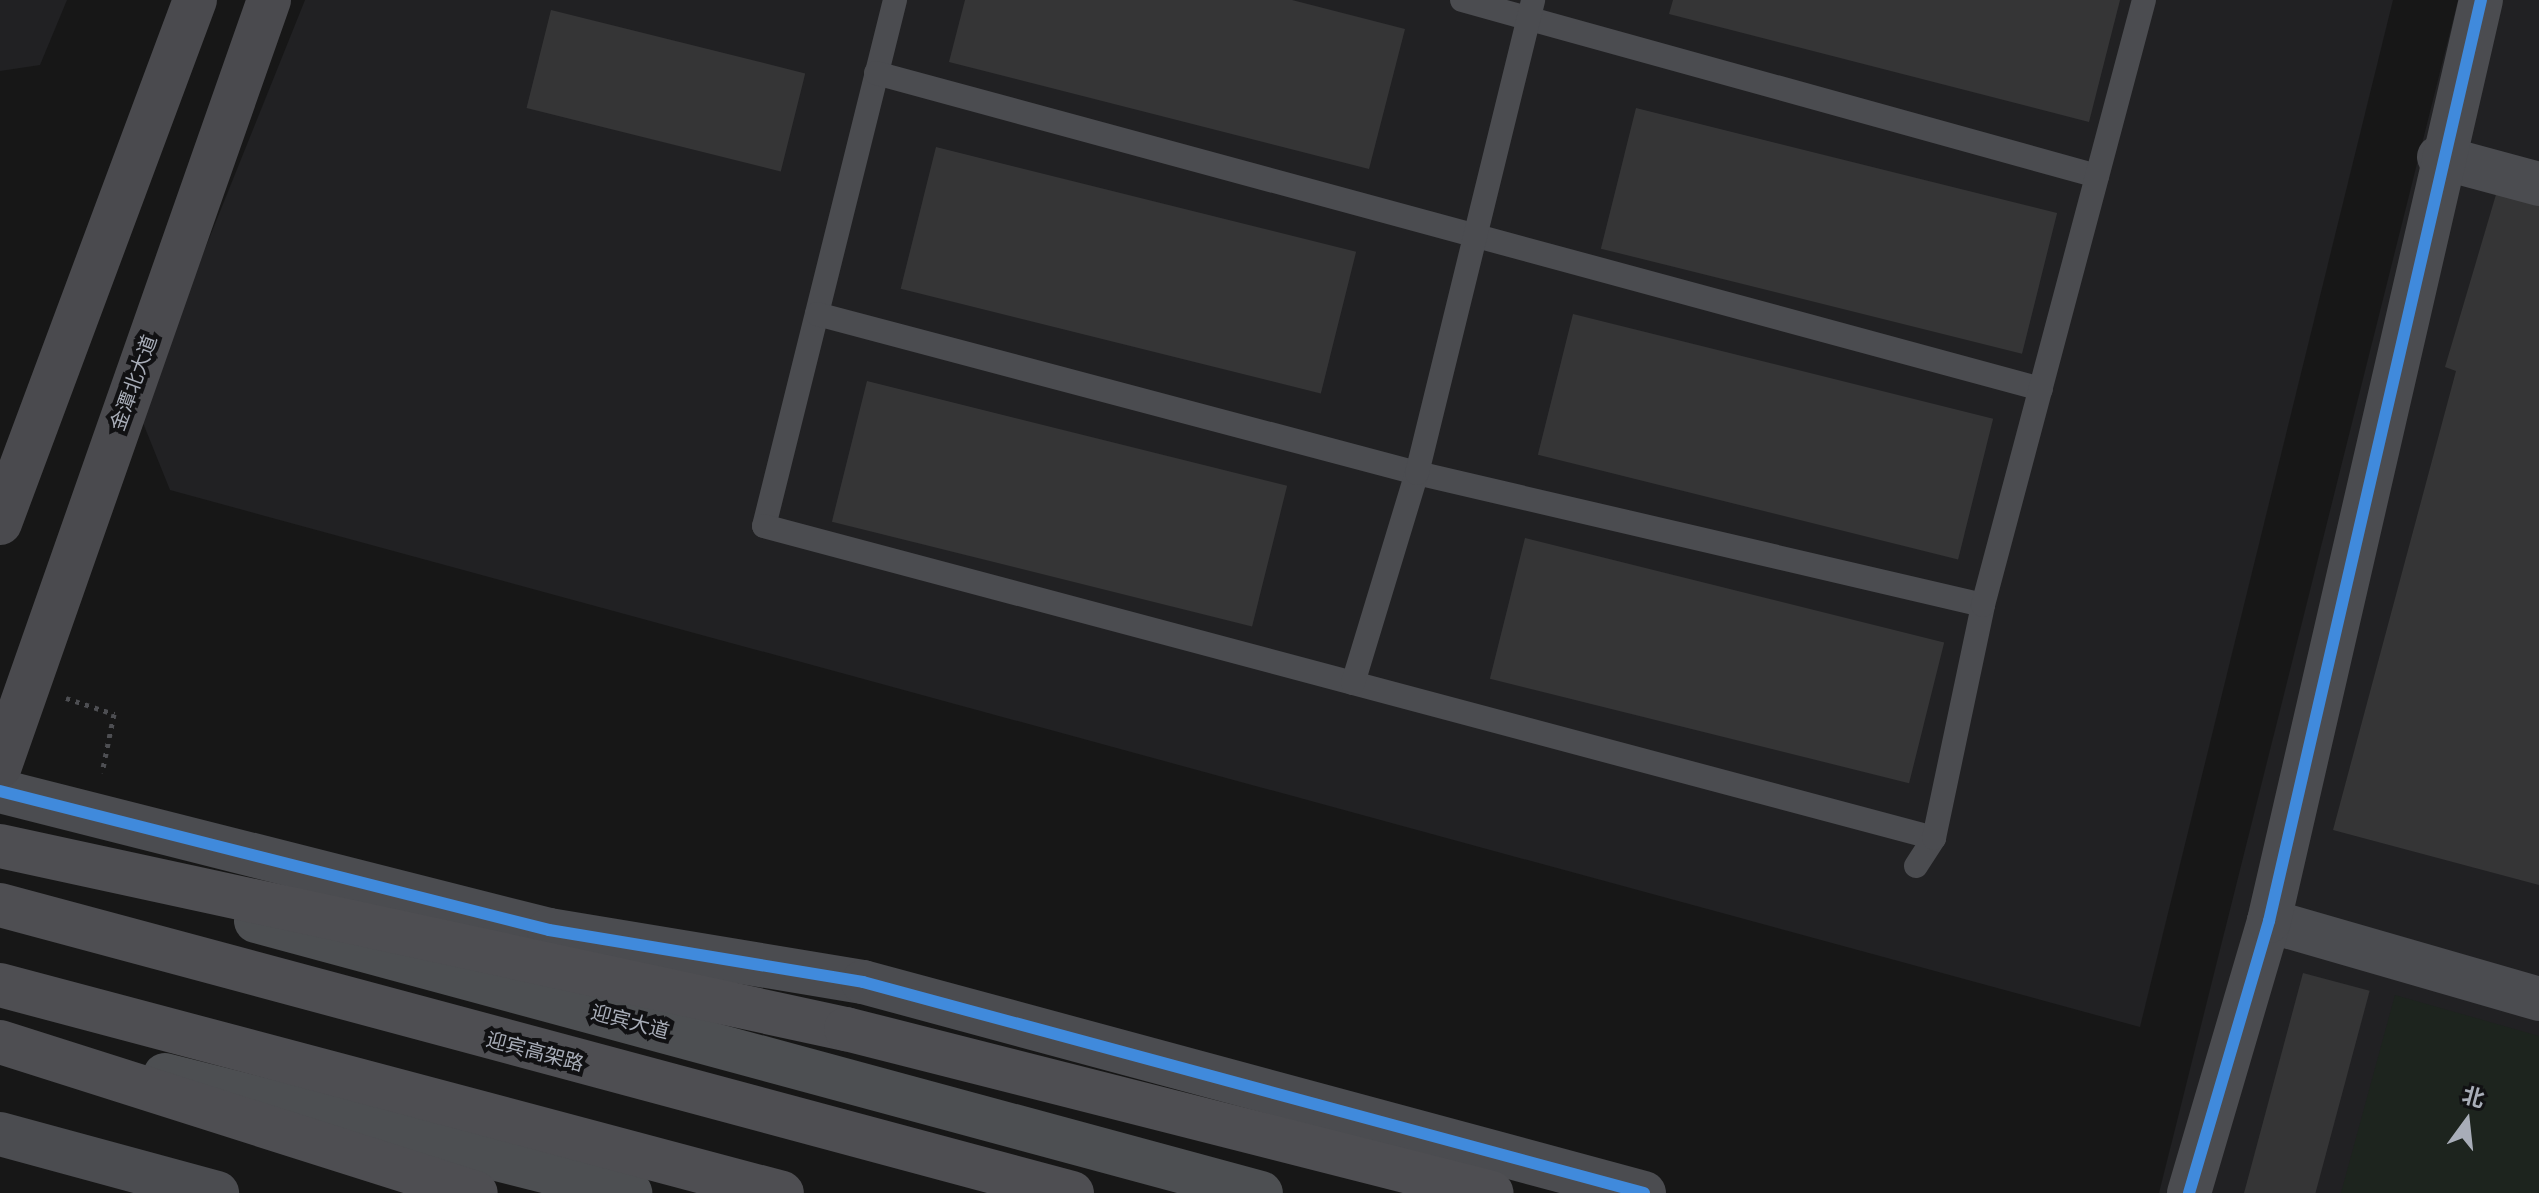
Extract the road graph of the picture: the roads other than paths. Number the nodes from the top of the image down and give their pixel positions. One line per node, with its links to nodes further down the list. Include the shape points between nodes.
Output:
1 (195, 0): 16 (main road)
2 (269, 0): 19 (main road, 金潭北大道)
3 (895, 0): 8 (lane)
4 (1462, 0): 7 (lane)
5 (2144, 0): 10 (lane)
6 (2481, 0): 9 (street)
7 (1531, 9): 10 (lane); 12 (lane)
8 (876, 73): 12 (lane); 13 (lane)
9 (2439, 157): 11 (street); 25 (street, via 2390,406)
10 (2097, 176): 14 (lane)
11 (2539, 184)
12 (1475, 235): 14 (lane); 15 (lane)
13 (817, 314): 15 (lane); 18 (lane, via 764,526)
14 (2041, 389): 17 (lane)
15 (1417, 473): 17 (lane); 18 (lane)
16 (0, 523)
17 (1983, 605): 21 (lane)
18 (1353, 683): 21 (lane)
19 (0, 766)
20 (0, 791): 38 (street, via 549,930 863,982)
21 (1934, 838): 23 (lane)
22 (0, 847): 36 (main road, 迎宾大道); 37 (highway, via 846,1029)
23 (1916, 866)
24 (0, 905): 35 (highway, 迎宾高架路, bridge)
25 (2269, 921): 27 (street); 39 (street)
26 (0, 985): 34 (highway, bridge)
27 (2539, 999)
28 (0, 1034): 33 (main road)
29 (0, 1042): 32 (highway)
30 (0, 1134): 31 (street)
31 (217, 1193)
32 (476, 1193)
33 (630, 1193)
34 (782, 1193)
35 (1072, 1193)
36 (1261, 1193)
37 (1492, 1193)
38 (1644, 1193)
39 (2189, 1193)

